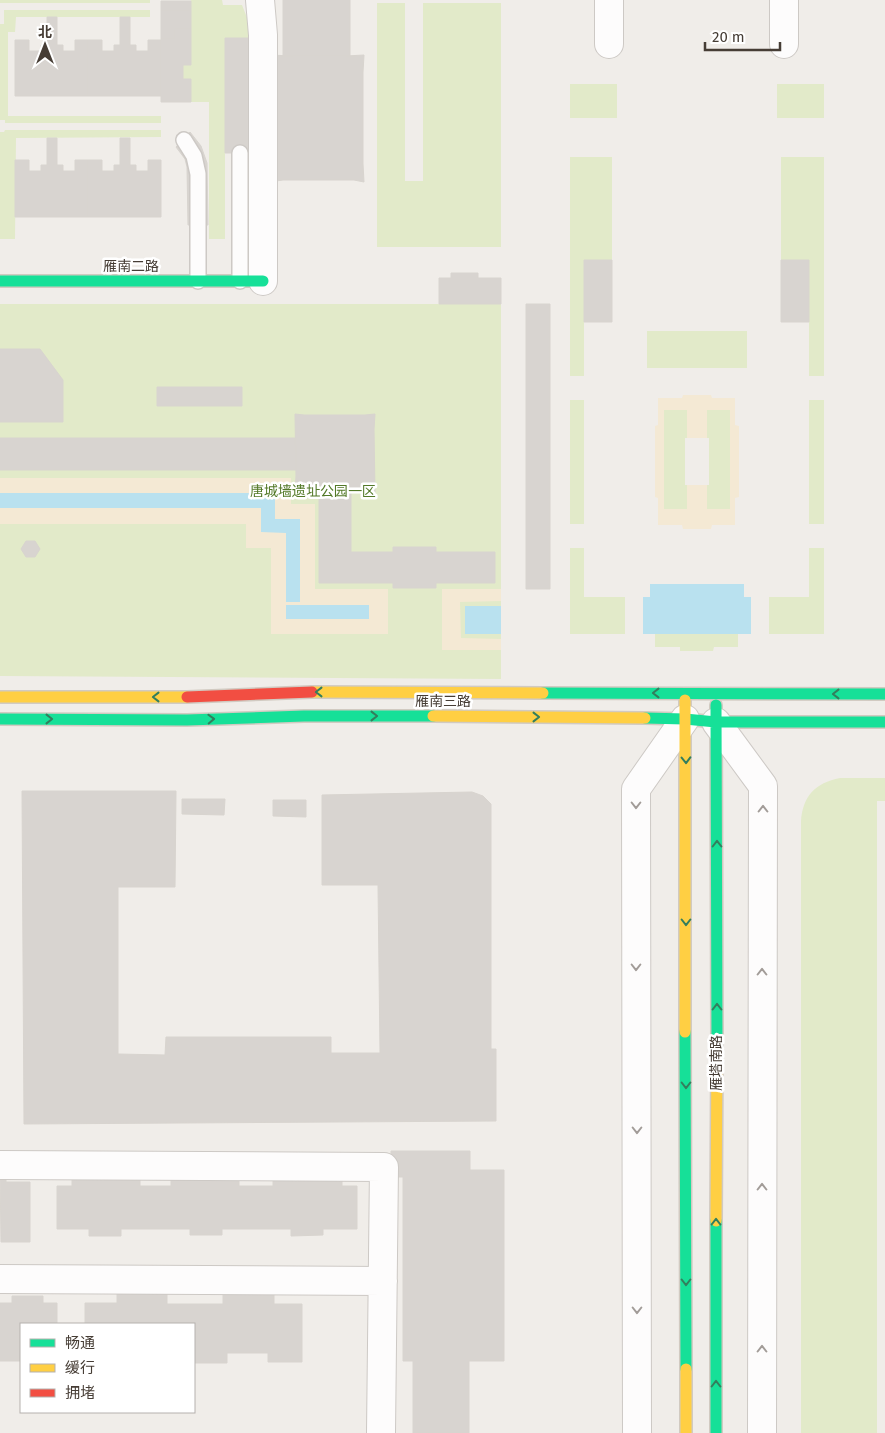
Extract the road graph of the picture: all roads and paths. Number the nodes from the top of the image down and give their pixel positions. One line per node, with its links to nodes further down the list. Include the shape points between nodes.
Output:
1 (260, 0): 10 (street, via 263,35)
2 (609, 0): 4 (street)
3 (784, 0): 5 (street)
4 (609, 44)
5 (784, 44)
6 (184, 140): 9 (lane, via 194,156 198,174)
7 (240, 152): 10 (lane)
8 (0, 281): 9 (street, 雁南二路)
9 (198, 281): 10 (street, 雁南二路)
10 (251, 281)
11 (716, 694): 12 (street, 雁南三路, one-way to 11); 14 (street, 雁南三路); 16 (street, 雁塔南路)
12 (885, 694)
13 (0, 697): 14 (street, 雁南三路, one-way to 13, via 299,692 211,696)
14 (685, 706): 15 (street, 雁南三路, one-way to 14, via 578,717); 16 (street, 雁南三路); 22 (street, one-way to 22, via 636,789); 23 (street, one-way to 23)
15 (0, 719)
16 (716, 722): 17 (street, 雁南三路); 24 (street, 雁塔南路, one-way to 16); 25 (street, one-way to 16, via 762,786)
17 (885, 722)
18 (0, 1165): 20 (street, via 384,1167)
19 (0, 1279): 20 (street)
20 (383, 1281): 21 (street)
21 (381, 1433)
22 (637, 1433)
23 (686, 1433)
24 (716, 1433)
25 (762, 1433)

